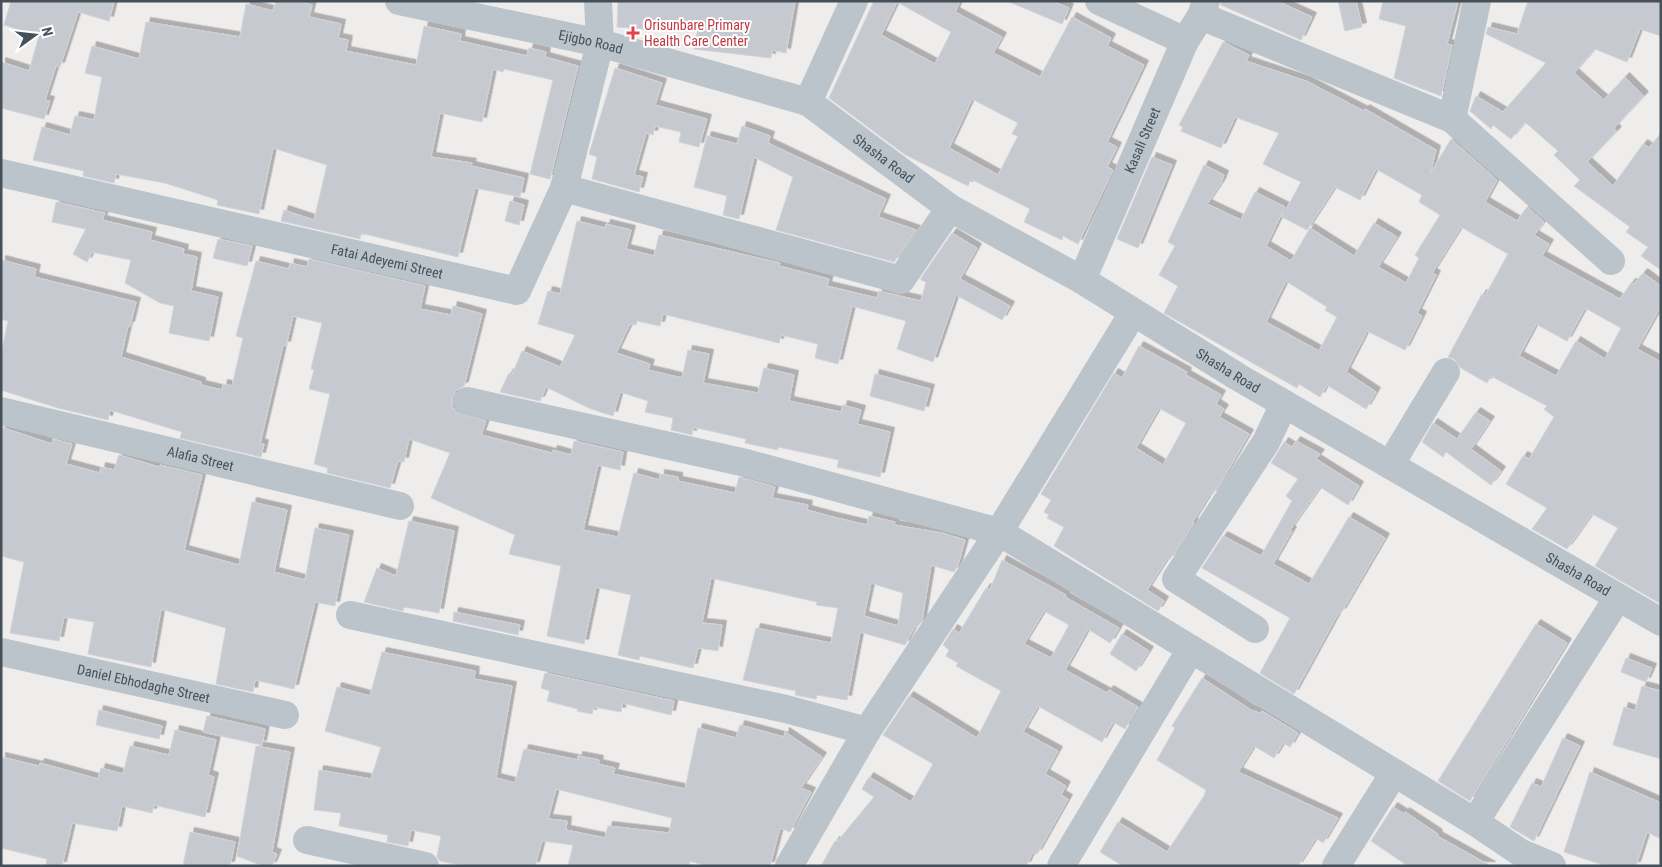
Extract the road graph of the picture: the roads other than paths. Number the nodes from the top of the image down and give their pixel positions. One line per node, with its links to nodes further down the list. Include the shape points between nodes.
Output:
1 (399, 1): 8 (street, Ejigbo Road)
2 (598, 1): 8 (street, Fatai Adeyemi Street)
3 (854, 1): 9 (street)
4 (1099, 1): 7 (street)
5 (1477, 1): 10 (street)
6 (1204, 9): 7 (street, Kasali Street); 10 (street)
7 (1185, 41): 15 (street, Kasali Street)
8 (600, 44): 9 (street, Ejigbo Road); 12 (street, Fatai Adeyemi Street)
9 (808, 102): 13 (street, Shasha Road)
10 (1452, 119): 14 (street)
11 (1, 173): 12 (street, Fatai Adeyemi Street, via 517,291)
12 (564, 188): 13 (street, via 901,280)
13 (950, 208): 15 (street, Shasha Road)
14 (1611, 261)
15 (1082, 280): 16 (street, Shasha Road)
16 (1134, 313): 19 (street, Shasha Road); 23 (street)
17 (1446, 372): 21 (street)
18 (467, 401): 23 (street, via 746,463)
19 (1284, 404): 21 (street, Shasha Road); 27 (street, via 1266,442 1176,579)
20 (1, 411): 22 (street, Alafia Street)
21 (1390, 465): 24 (street, Shasha Road)
22 (400, 506)
23 (999, 532): 28 (street); 31 (street)
24 (1618, 599): 26 (street, Shasha Road); 33 (street)
25 (350, 615): 31 (street, via 786,709)
26 (1661, 622)
27 (1255, 629)
28 (1191, 649): 32 (street); 37 (street)
29 (1, 652): 30 (street, Daniel Ebhodaghe Street)
30 (286, 715)
31 (867, 731): 36 (street)
32 (1394, 773): 33 (street); 38 (street)
33 (1475, 822): 39 (street, via 1520,853)
34 (307, 840): 35 (street)
35 (425, 866)
36 (789, 866)
37 (1061, 866)
38 (1336, 866)
39 (1552, 866)

